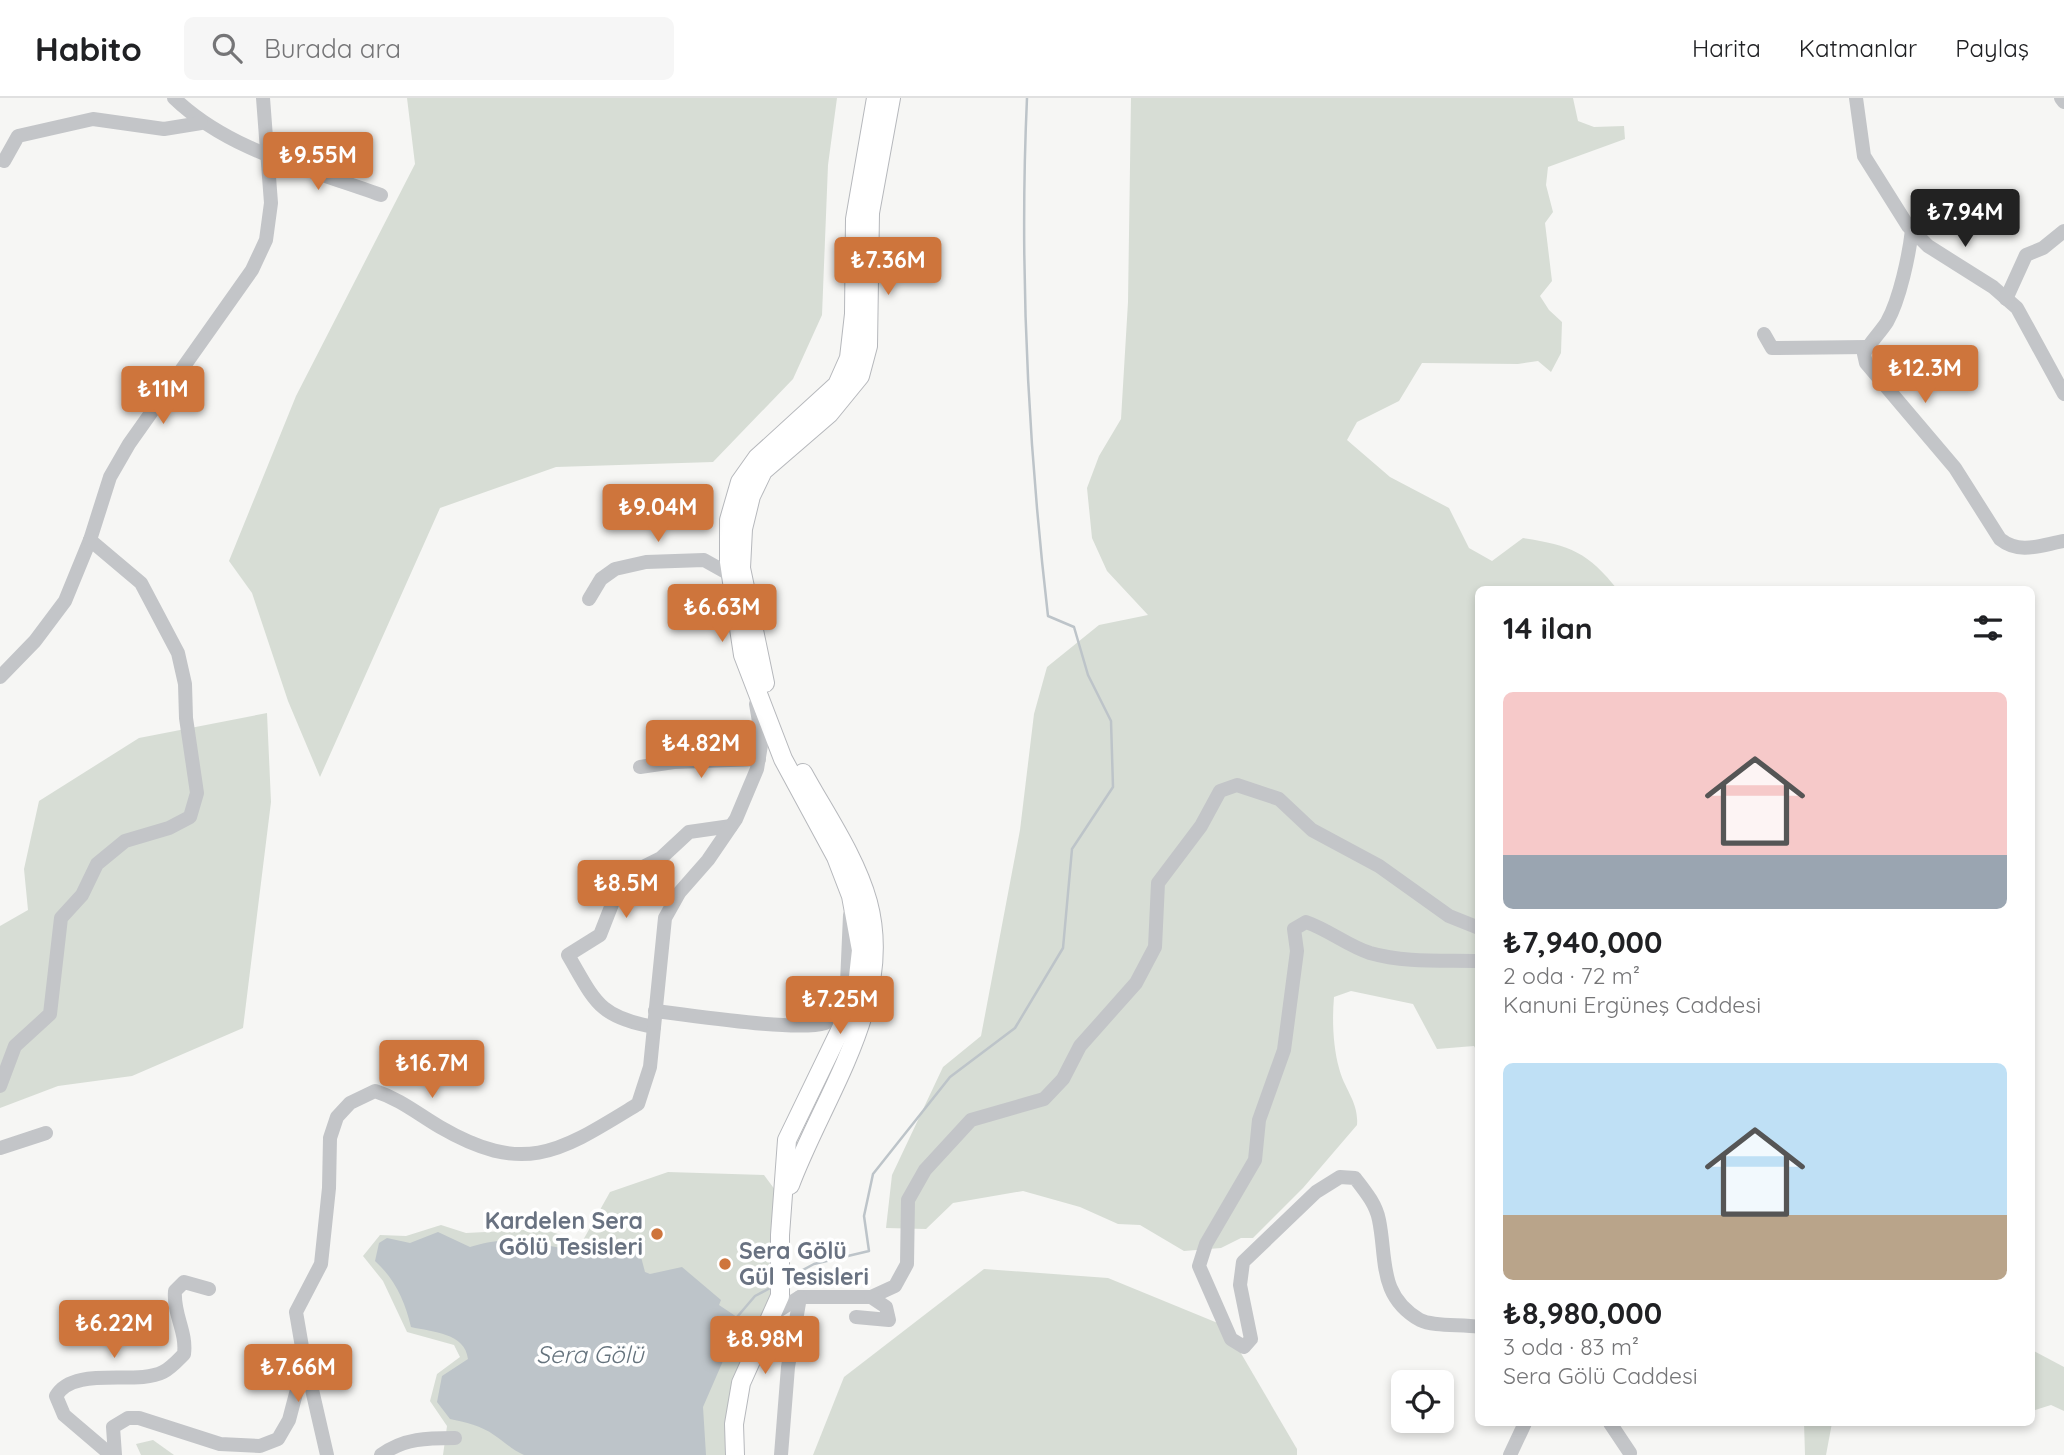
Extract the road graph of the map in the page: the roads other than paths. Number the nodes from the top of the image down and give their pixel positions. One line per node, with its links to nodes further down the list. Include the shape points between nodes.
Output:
1 (174, 98): 8 (street)
2 (263, 98): 9 (street)
3 (876, 98): 20 (main road, via 855,219 849,358 837,385 757,458 740,482 729,520)
4 (891, 98): 20 (main road, via 870,213 868,346 860,376 829,414 764,471 751,496 743,529)
5 (1856, 98): 12 (street, via 1864,156)
6 (2061, 98): 7 (street)
7 (2064, 103)
8 (201, 123): 9 (street); 10 (street, via 164,129 93,120 60,125 18,136)
9 (268, 156): 11 (street); 18 (street, via 271,204 266,240 257,260 129,444 101,498)
10 (4, 161)
11 (382, 195)
12 (1912, 230): 14 (street); 16 (street, via 1888,320)
13 (2064, 231): 14 (street, via 2026,255)
14 (2006, 299): 17 (street, via 2032,330)
15 (1764, 334): 16 (street, via 1772,348)
16 (1867, 347): 19 (street, via 1867,363 1955,468 2000,539 2022,549)
17 (2064, 394)
18 (90, 540): 23 (street, via 55,618); 34 (street, via 141,583 178,653 197,793 190,817 125,841 97,864 82,895 61,918 50,1014 15,1046)
19 (2064, 541)
20 (738, 580): 21 (street, via 704,560 646,562 615,569 601,579); 22 (main road); 24 (main road, via 743,655)
21 (589, 599)
22 (758, 662): 24 (street); 28 (main road, via 795,759)
23 (0, 677)
24 (753, 685): 25 (street, via 762,739); 29 (main road, via 783,759 836,857)
25 (759, 759): 26 (street); 27 (street)
26 (640, 767)
27 (731, 826): 32 (street, via 665,918); 33 (street, via 689,832 661,858 633,872 618,889 600,934 568,955 606,1012)
28 (850, 858): 29 (street); 37 (main road, via 868,904 875,961 846,1062 804,1147)
29 (851, 896): 32 (street, via 846,1006 839,1016 818,1025); 37 (main road, via 861,950 857,986 787,1140)
30 (1475, 926): 40 (street, via 1449,916 1378,866 1312,830 1279,799 1237,785 1220,791 1201,826 1158,883 1154,947 1136,983 1080,1046 1063,1079 1044,1099 971,1120 925,1170 908,1200 908,1264 895,1286)
31 (1475, 961): 43 (street, via 1400,960 1367,952 1306,922 1294,929 1297,951 1284,1051 1259,1120 1255,1160 1206,1244 1199,1266 1231,1339 1244,1347 1251,1339 1240,1285 1243,1262 1316,1192 1339,1177 1355,1178 1379,1219 1384,1272 1398,1301 1422,1321)
32 (655, 1011): 33 (street)
33 (654, 1027): 44 (street, via 650,1067 638,1104 552,1152 521,1157 485,1150 375,1091 350,1102 337,1117 330,1138 321,1264 296,1312)
34 (0, 1086)
35 (46, 1133): 36 (street)
36 (0, 1148)
37 (784, 1202): 41 (main road, via 780,1296)
38 (209, 1289): 49 (street, via 184,1282 175,1291 175,1311 186,1343 184,1354 161,1374 88,1379 58,1392 64,1415)
39 (800, 1297): 40 (street); 41 (street); 53 (street, via 788,1367)
40 (872, 1297): 42 (street, via 886,1307 889,1320)
41 (773, 1314): 52 (main road, via 741,1383 734,1424)
42 (856, 1317)
43 (1475, 1327)
44 (302, 1347): 49 (street, via 299,1382 289,1420 278,1439 260,1446 220,1444 128,1418 113,1427); 50 (street)
45 (1524, 1426): 54 (street)
46 (1612, 1426): 48 (street)
47 (455, 1438): 51 (street, via 420,1438)
48 (1630, 1453)
49 (113, 1455)
50 (327, 1455)
51 (381, 1455)
52 (735, 1455)
53 (781, 1455)
54 (1510, 1455)

